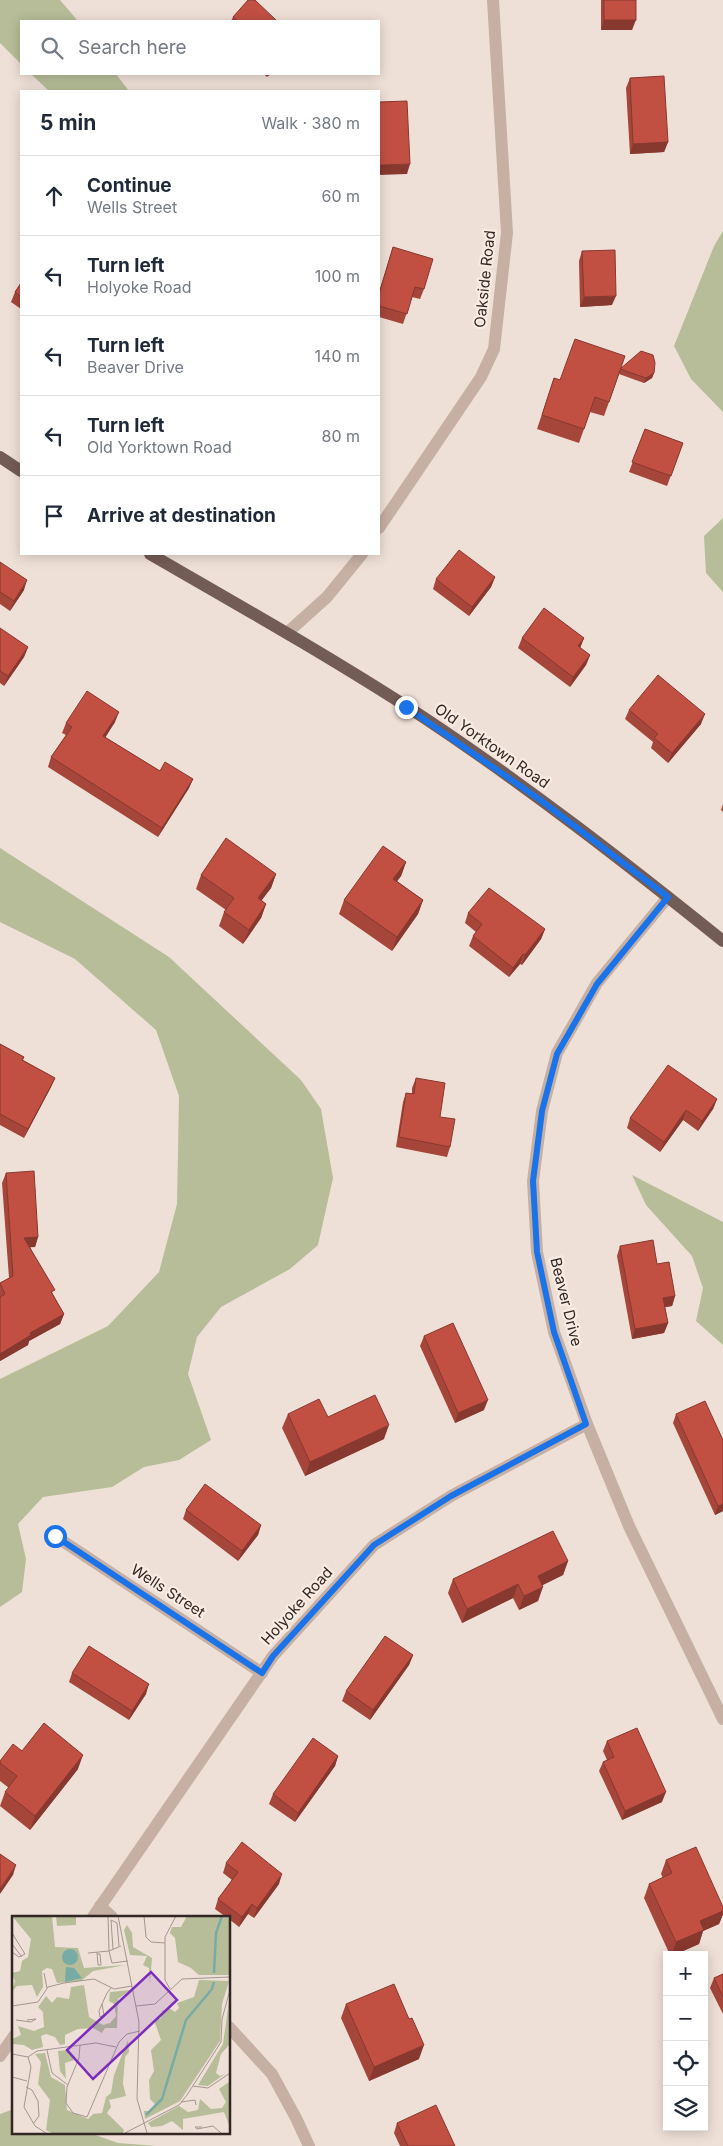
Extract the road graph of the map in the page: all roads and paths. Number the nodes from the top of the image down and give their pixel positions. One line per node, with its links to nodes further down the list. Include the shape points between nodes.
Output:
1 (493, 0): 4 (street, Oakside Road, via 507,233 494,349 481,377)
2 (0, 457): 3 (main road)
3 (20, 470)
4 (380, 527)
5 (152, 555): 7 (main road, Old Yorktown Road)
6 (361, 555): 7 (street, via 327,597)
7 (287, 633): 8 (main road, Old Yorktown Road, via 425,719 539,799)
8 (668, 897): 9 (main road, Old Yorktown Road); 10 (street, Beaver Drive, via 597,984 557,1054 542,1111 533,1181 537,1252 554,1332)
9 (723, 941)
10 (586, 1424): 12 (street, Holyoke Road, via 451,1496 374,1545 273,1656); 13 (street, Beaver Drive, via 629,1526)
11 (55, 1536): 12 (street, Wells Street)
12 (262, 1673): 14 (street, Holyoke Road)
13 (723, 1719)
14 (96, 1912): 15 (street)
15 (109, 1916)
16 (230, 2027): 19 (street, via 272,2074)
17 (12, 2039): 18 (street)
18 (0, 2056)
19 (309, 2146)

